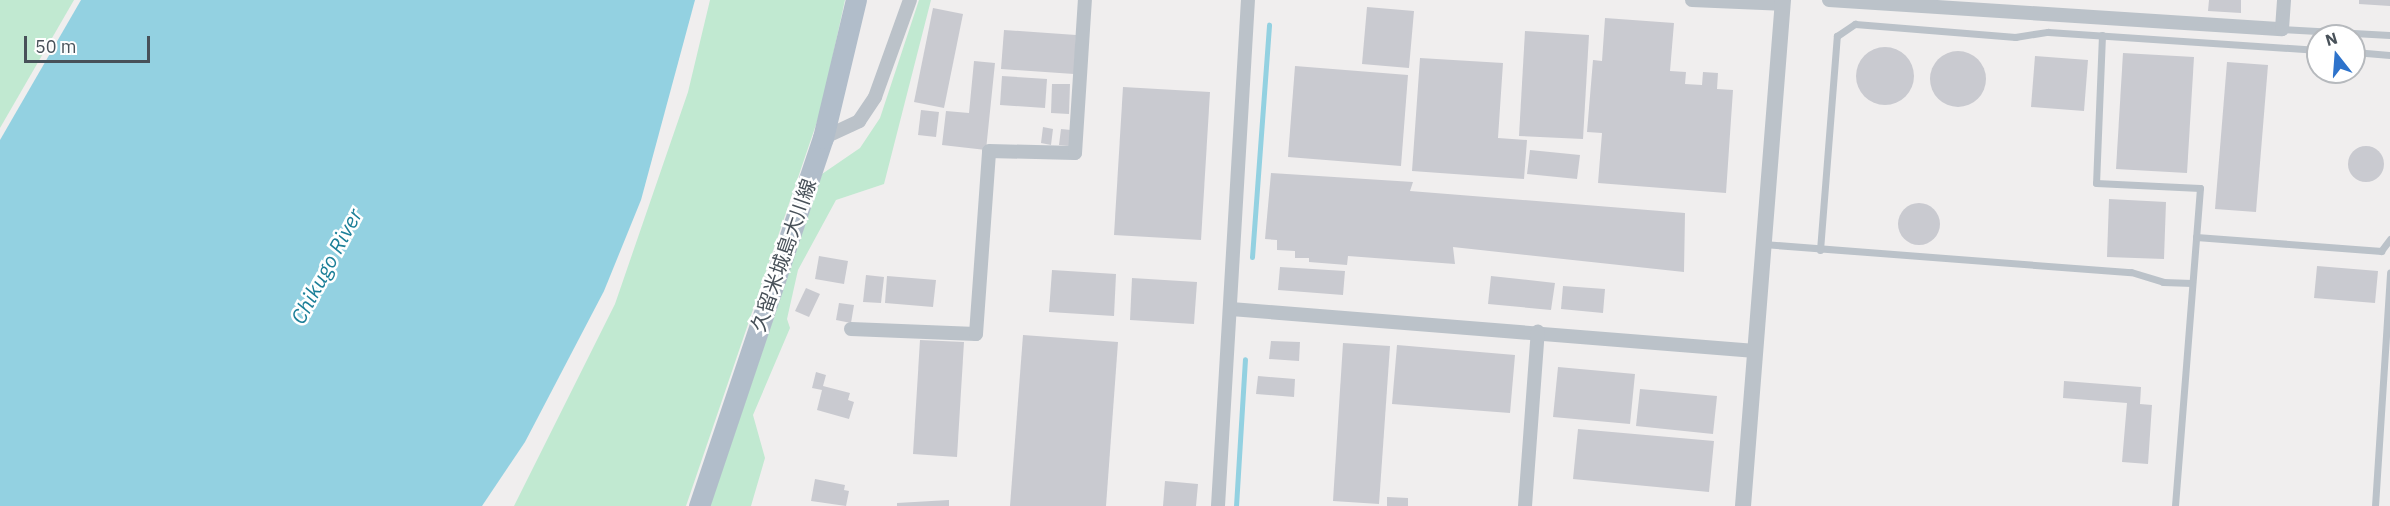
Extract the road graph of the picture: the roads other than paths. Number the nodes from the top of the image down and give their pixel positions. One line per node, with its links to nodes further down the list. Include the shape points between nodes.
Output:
1 (856, 0): 15 (main road, 久留米城島大川線)
2 (910, 0): 15 (street, via 875,98 859,121)
3 (1085, 0): 23 (street, via 1074,153 989,151 976,334)
4 (1248, 0): 22 (street)
5 (1692, 0): 8 (street)
6 (1829, 0): 9 (street)
7 (2284, 0): 9 (street)
8 (1783, 2): 18 (street)
9 (2282, 29): 11 (lane)
10 (2102, 35): 12 (lane); 16 (lane, via 2096,183 2200,188); 19 (lane, via 2048,32 2015,37 1855,24 1837,36)
11 (2390, 35)
12 (2306, 49)
13 (2366, 53): 14 (lane)
14 (2390, 55)
15 (823, 138): 28 (main road, 久留米城島大川線)
16 (2196, 237): 17 (lane, via 2380,251); 21 (lane)
17 (2390, 239)
18 (1764, 244): 19 (lane); 25 (street)
19 (1820, 250): 21 (lane, via 2131,272 2163,282)
20 (2390, 272): 26 (lane)
21 (2192, 283): 32 (lane)
22 (1231, 309): 24 (street); 29 (street)
23 (851, 329)
24 (1538, 331): 25 (street); 30 (street)
25 (1755, 351): 31 (street)
26 (2380, 417): 27 (lane); 33 (lane)
27 (2390, 423)
28 (699, 506)
29 (1218, 506)
30 (1525, 506)
31 (1743, 506)
32 (2175, 506)
33 (2375, 506)

